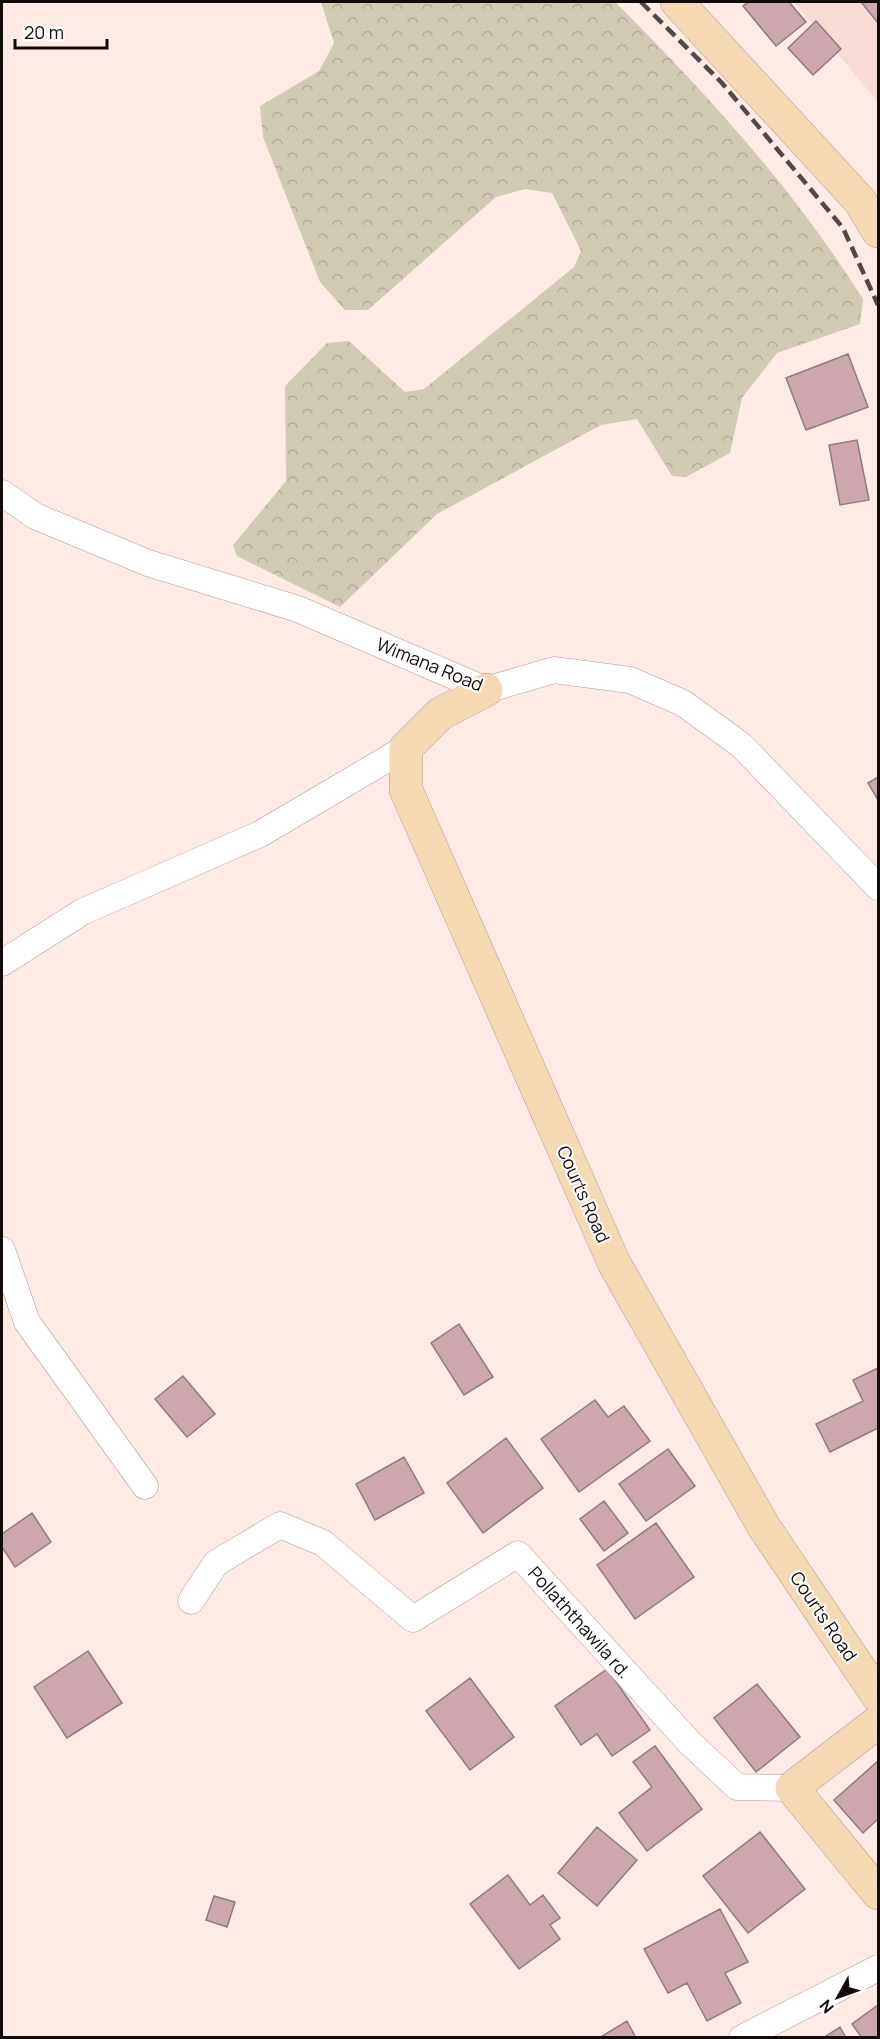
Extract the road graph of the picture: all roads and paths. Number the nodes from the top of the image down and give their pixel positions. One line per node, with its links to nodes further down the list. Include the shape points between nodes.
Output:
1 (677, 2): 2 (street, via 860,201)
2 (879, 231)
3 (2, 493): 4 (street, Wimana Road, via 35,516 148,563 298,609)
4 (486, 690): 5 (street, via 440,714); 6 (street, Wimana Road, via 554,670 630,680 683,703 741,745)
5 (406, 748): 7 (street, via 260,834 82,912); 11 (street, Courts Road, via 406,790 614,1263 764,1527)
6 (879, 887)
7 (2, 963)
8 (2, 1250): 9 (street, via 27,1322)
9 (145, 1486)
10 (191, 1601): 13 (street, Pollaththawila rd., via 216,1563 280,1525 323,1543 413,1619 518,1554 689,1742 737,1787)
11 (879, 1696)
12 (879, 1722): 13 (street)
13 (792, 1788): 14 (street)
14 (879, 1893)
15 (879, 1968): 16 (street)
16 (742, 2037)

